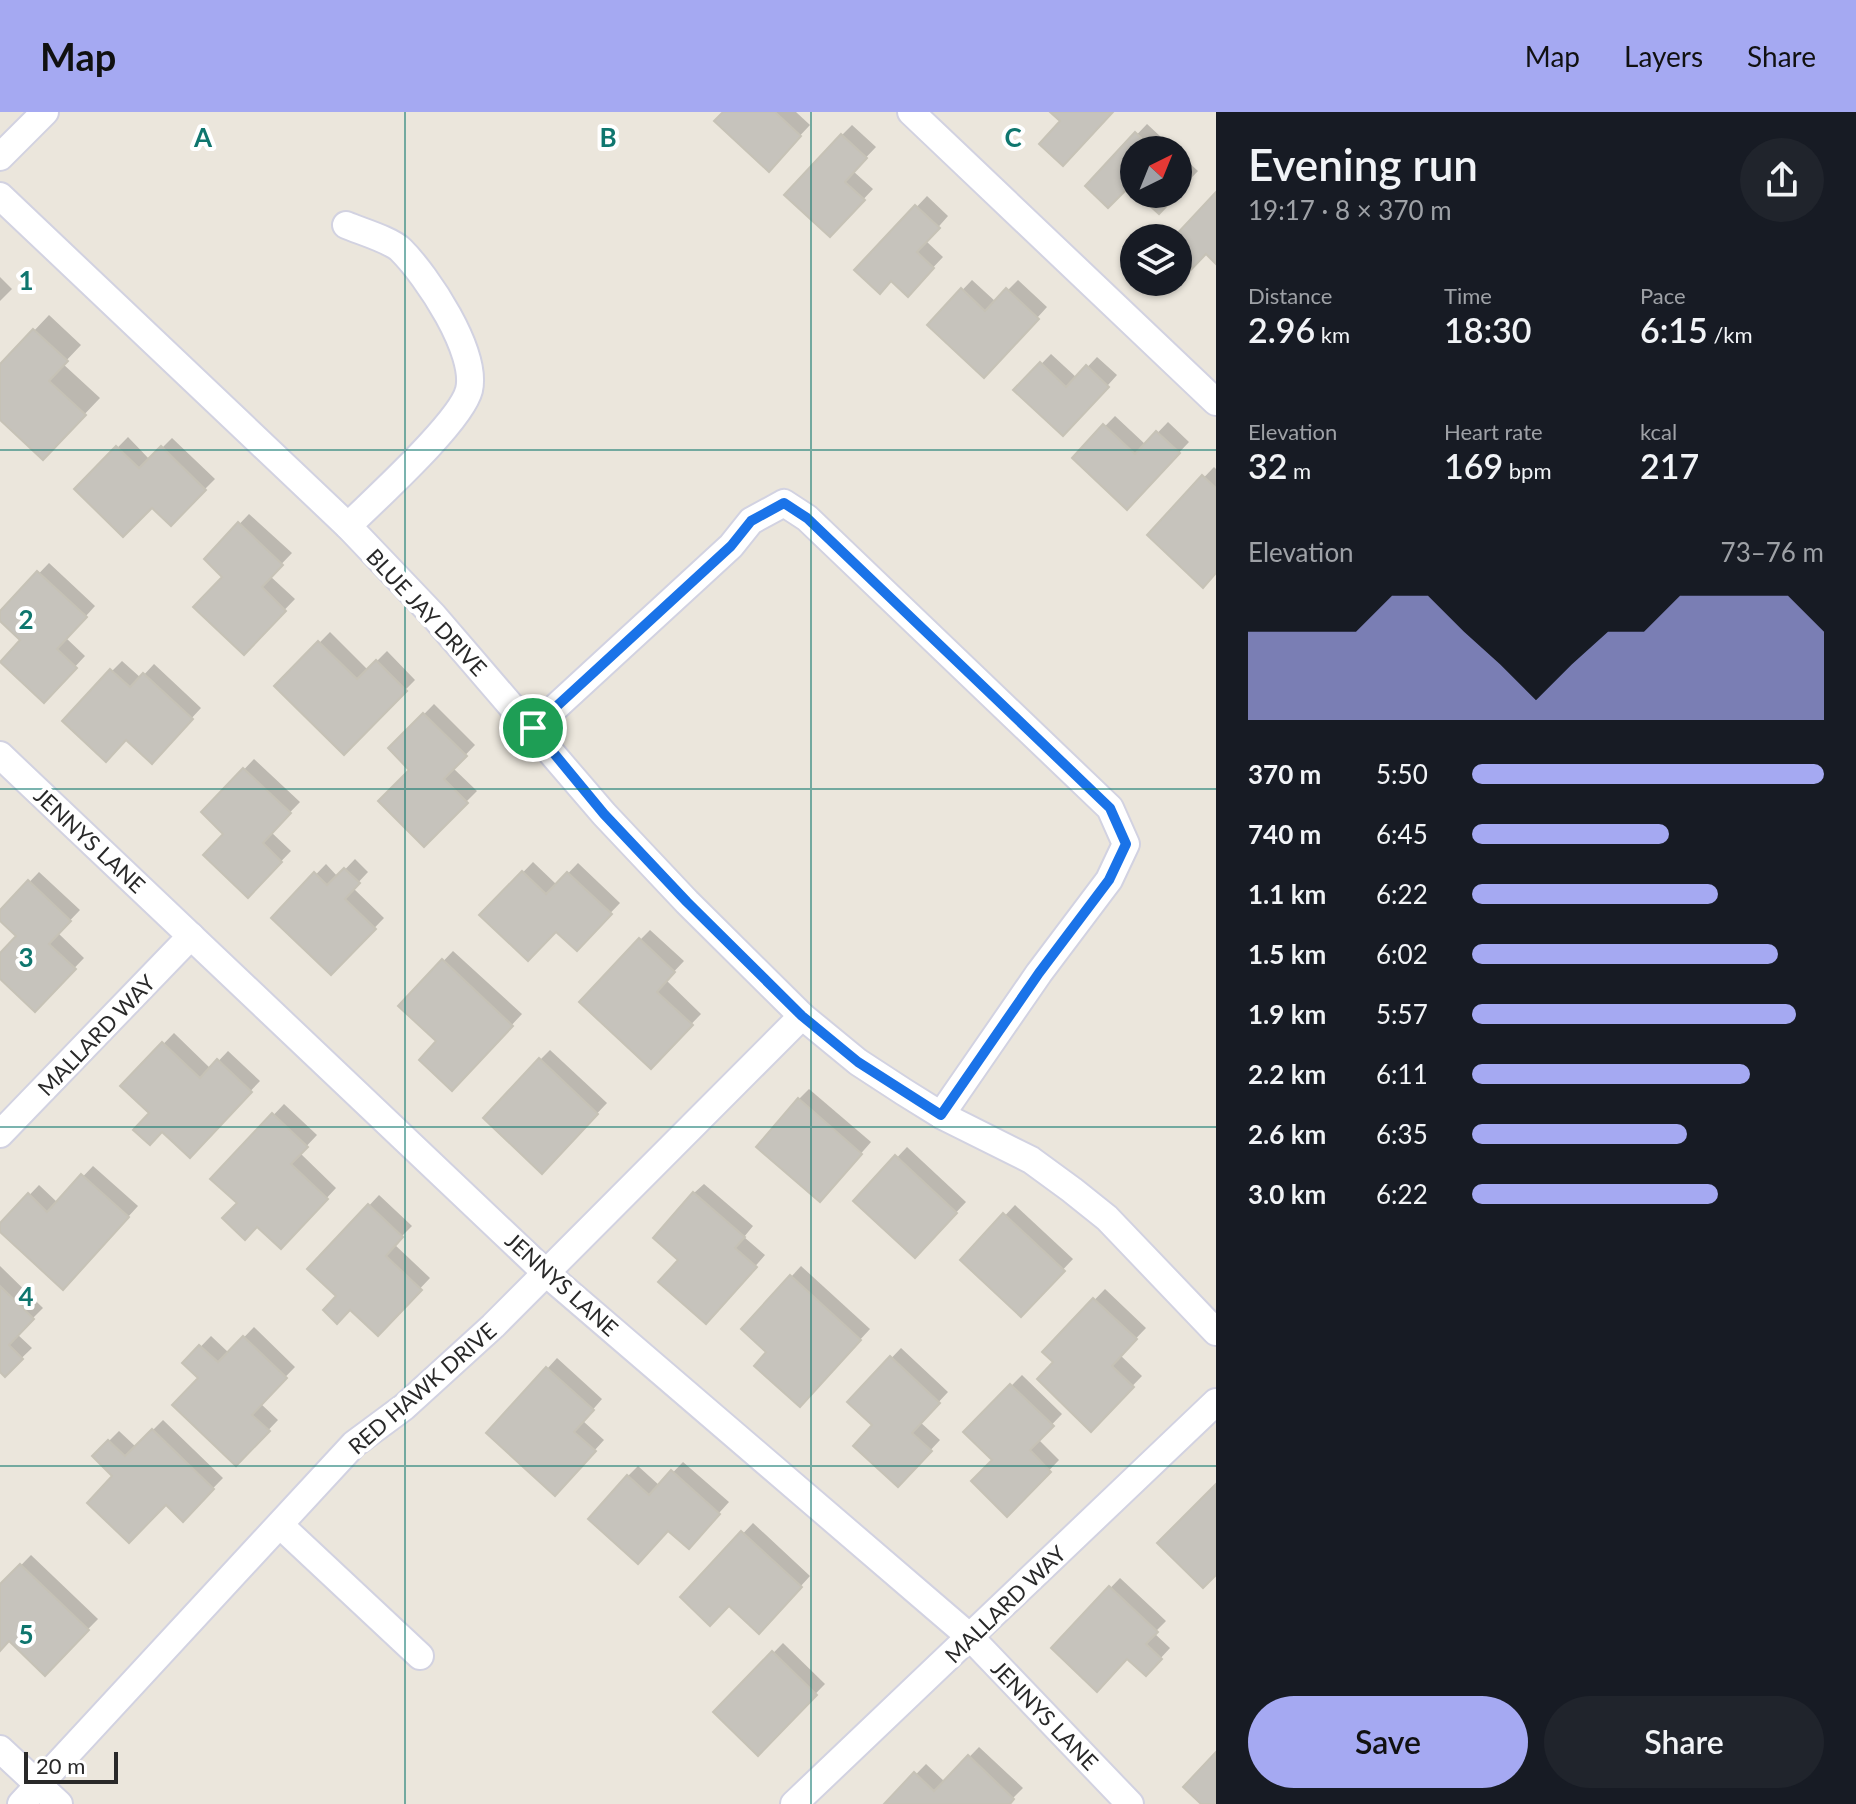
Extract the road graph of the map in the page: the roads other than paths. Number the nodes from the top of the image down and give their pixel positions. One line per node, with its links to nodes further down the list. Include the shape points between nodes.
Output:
1 (45, 112): 3 (street)
2 (911, 112): 6 (street)
3 (0, 157)
4 (0, 196): 7 (street, BLUE JAY DRIVE)
5 (346, 225): 7 (street, via 399,248 428,286 468,362 469,390 427,448)
6 (1216, 402)
7 (348, 526): 8 (street, BLUE JAY DRIVE)
8 (533, 728): 11 (street, BLUE JAY DRIVE, via 604,814); 12 (street, via 731,546 751,521 784,503 807,518 1110,808 1126,844 1109,880)
9 (0, 755): 10 (street, JENNYS LANE)
10 (191, 936): 13 (street, MALLARD WAY); 14 (street, JENNYS LANE)
11 (802, 1016): 12 (street, BLUE JAY DRIVE, via 858,1062); 14 (street, RED HAWK DRIVE)
12 (941, 1115): 15 (street, BLUE JAY DRIVE, via 1031,1160 1072,1190 1107,1218)
13 (0, 1134)
14 (546, 1273): 17 (street, RED HAWK DRIVE, via 414,1398 354,1444); 18 (street, JENNYS LANE)
15 (1216, 1332)
16 (1216, 1402): 18 (street, MALLARD WAY)
17 (280, 1525): 19 (street); 21 (street, RED HAWK DRIVE)
18 (970, 1637): 23 (street, MALLARD WAY); 24 (street, JENNYS LANE)
19 (420, 1656)
20 (0, 1749): 21 (street)
21 (30, 1795): 22 (street)
22 (59, 1804)
23 (794, 1804)
24 (1130, 1804)

